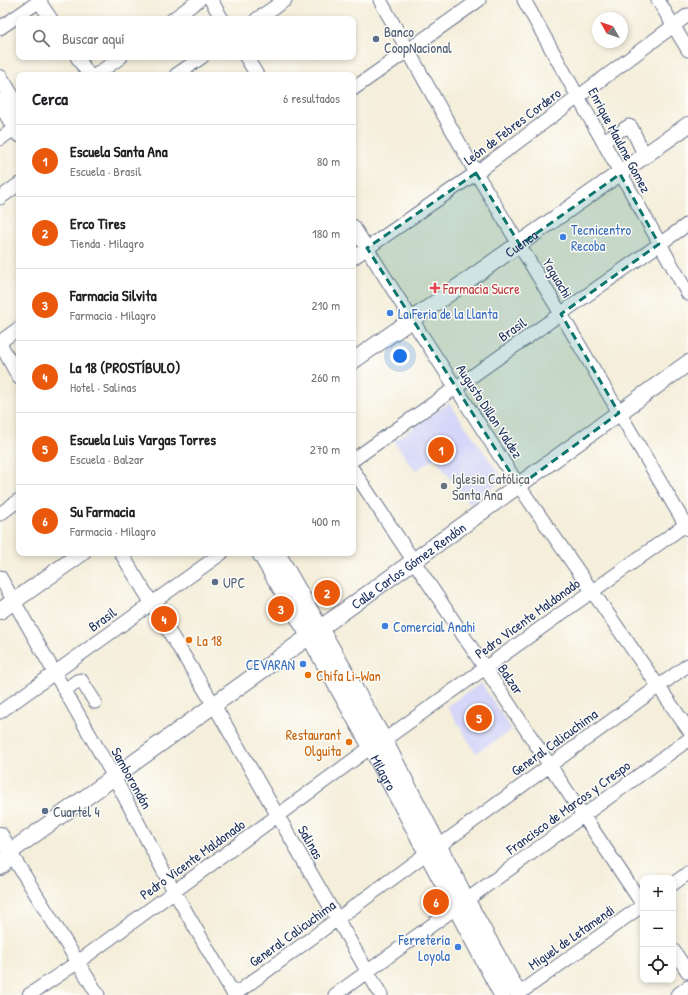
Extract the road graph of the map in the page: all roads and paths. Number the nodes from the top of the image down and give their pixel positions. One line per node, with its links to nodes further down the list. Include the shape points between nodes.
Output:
1 (199, 0): 12 (street)
2 (210, 0): 13 (street)
3 (285, 0): 14 (street)
4 (380, 0): 18 (street, Yaguachi)
5 (479, 0): 18 (street)
6 (524, 0): 30 (street, Enrique Maulme Gomez)
7 (658, 0): 16 (street)
8 (39, 1): 10 (street); 11 (street)
9 (688, 15): 16 (street, León de Febres Cordero)
10 (17, 16)
11 (49, 16)
12 (177, 16)
13 (220, 16)
14 (261, 16)
15 (16, 17): 17 (street)
16 (673, 25): 19 (street); 30 (street, León de Febres Cordero)
17 (0, 28)
18 (408, 49): 29 (street); 39 (street, Yaguachi)
19 (688, 50)
20 (79, 60): 24 (street)
21 (117, 60): 25 (street)
22 (198, 60): 26 (street)
23 (248, 60): 27 (street)
24 (87, 72)
25 (100, 72)
26 (180, 72)
27 (255, 72)
28 (0, 78): 32 (main road)
29 (356, 87)
30 (579, 96): 37 (street, Enrique Maulme Gomez); 39 (street, León de Febres Cordero)
31 (0, 102): 34 (main road)
32 (16, 104)
33 (688, 125): 38 (main road, Cuenca)
34 (16, 129)
35 (16, 131): 36 (street)
36 (0, 139)
37 (603, 141): 38 (street, via 629,126); 40 (street, Enrique Maulme Gomez)
38 (646, 156): 40 (main road, Cuenca)
39 (476, 173): 45 (street, Yaguachi); 47 (street, León de Febres Cordero)
40 (620, 174): 45 (main road, Cuenca); 46 (street, Enrique Maulme Gomez)
41 (16, 186): 42 (street)
42 (0, 198)
43 (688, 224): 46 (street, Brasil)
44 (356, 231): 47 (street, Augusto Dillon Valdez)
45 (520, 244): 50 (street, Yaguachi); 51 (main road, Cuenca)
46 (659, 244): 49 (street, Enrique Maulme Gomez); 50 (street, Brasil)
47 (367, 248): 48 (street, León de Febres Cordero); 51 (street, Augusto Dillon Valdez)
48 (356, 256)
49 (688, 294)
50 (561, 314): 57 (street, Brasil); 58 (street, Yaguachi)
51 (412, 320): 54 (main road, Cuenca); 57 (street, Augusto Dillon Valdez)
52 (16, 330): 53 (street)
53 (0, 342): 56 (street)
54 (356, 359)
55 (688, 363): 58 (main road, Calle Carlos Gómez Rendón)
56 (16, 372)
57 (456, 388): 59 (street, Brasil); 61 (street, Augusto Dillon Valdez)
58 (618, 413): 61 (main road, Calle Carlos Gómez Rendón); 64 (street, Yaguachi)
59 (356, 458)
60 (356, 475): 70 (street, Balzar)
61 (519, 486): 70 (main road, Calle Carlos Gómez Rendón); 72 (street, Augusto Dillon Valdez)
62 (16, 502): 63 (street)
63 (0, 514)
64 (687, 525): 72 (street, Pedro Vicente Maldonado)
65 (78, 556): 73 (main road)
66 (123, 556): 74 (street, Salinas)
67 (218, 556): 74 (street, Brasil)
68 (262, 556): 76 (main road, Milagro)
69 (278, 556): 76 (main road, Milagro)
70 (413, 561): 76 (main road, Calle Carlos Gómez Rendón); 78 (street, Balzar)
71 (0, 577): 73 (street, Samborondón)
72 (592, 592): 78 (street, Pedro Vicente Maldonado); 80 (street, Augusto Dillon Valdez)
73 (14, 601): 75 (main road); 79 (street, Samborondón)
74 (152, 604): 79 (street, Brasil); 82 (street, Salinas)
75 (0, 611)
76 (315, 632): 82 (main road, Calle Carlos Gómez Rendón); 87 (main road, Milagro)
77 (688, 665): 80 (street, General Calicuchima)
78 (485, 668): 87 (street, Pedro Vicente Maldonado); 88 (street, Balzar)
79 (55, 673): 81 (street, Samborondón); 84 (street, Brasil)
80 (658, 686): 85 (street, Augusto Dillon Valdez); 88 (street, General Calicuchima)
81 (64, 690): 83 (street, via 81,680); 89 (street, Samborondón)
82 (211, 701): 89 (main road, Calle Carlos Gómez Rendón); 91 (street, Salinas)
83 (95, 702)
84 (0, 712)
85 (688, 729)
86 (688, 740): 90 (street, Francisco de Marcos y Crespo)
87 (378, 743): 91 (street, Pedro Vicente Maldonado); 93 (main road, Milagro)
88 (550, 765): 90 (street, Balzar); 93 (street, General Calicuchima)
89 (114, 777): 94 (main road, Calle Carlos Gómez Rendón); 98 (street, Samborondón)
90 (583, 815): 99 (street, Balzar); 100 (street, Francisco de Marcos y Crespo)
91 (278, 816): 98 (street, Pedro Vicente Maldonado); 102 (street, Salinas)
92 (0, 835): 94 (main road)
93 (433, 850): 100 (main road, Milagro); 102 (street, General Calicuchima)
94 (5, 853): 95 (main road, Calle Carlos Gómez Rendón, via 3,865); 104 (street)
95 (0, 867)
96 (688, 873): 97 (street)
97 (676, 882)
98 (174, 891): 104 (street, Pedro Vicente Maldonado); 110 (street, Samborondón)
99 (640, 900)
100 (461, 904): 105 (street, Francisco de Marcos y Crespo); 113 (main road, Milagro); 114 (main road, Milagro)
101 (640, 907): 114 (street, Miguel de Letamendi)
102 (337, 919): 105 (street, Salinas); 110 (street, General Calicuchima)
103 (676, 954): 106 (street)
104 (78, 962): 108 (street, Pedro Vicente Maldonado); 109 (street)
105 (367, 972): 111 (street, Francisco de Marcos y Crespo); 112 (street, Salinas)
106 (688, 972)
107 (688, 987): 115 (street)
108 (29, 995)
109 (98, 995)
110 (234, 995)
111 (335, 995)
112 (381, 995)
113 (502, 995)
114 (518, 995)
115 (677, 995)

